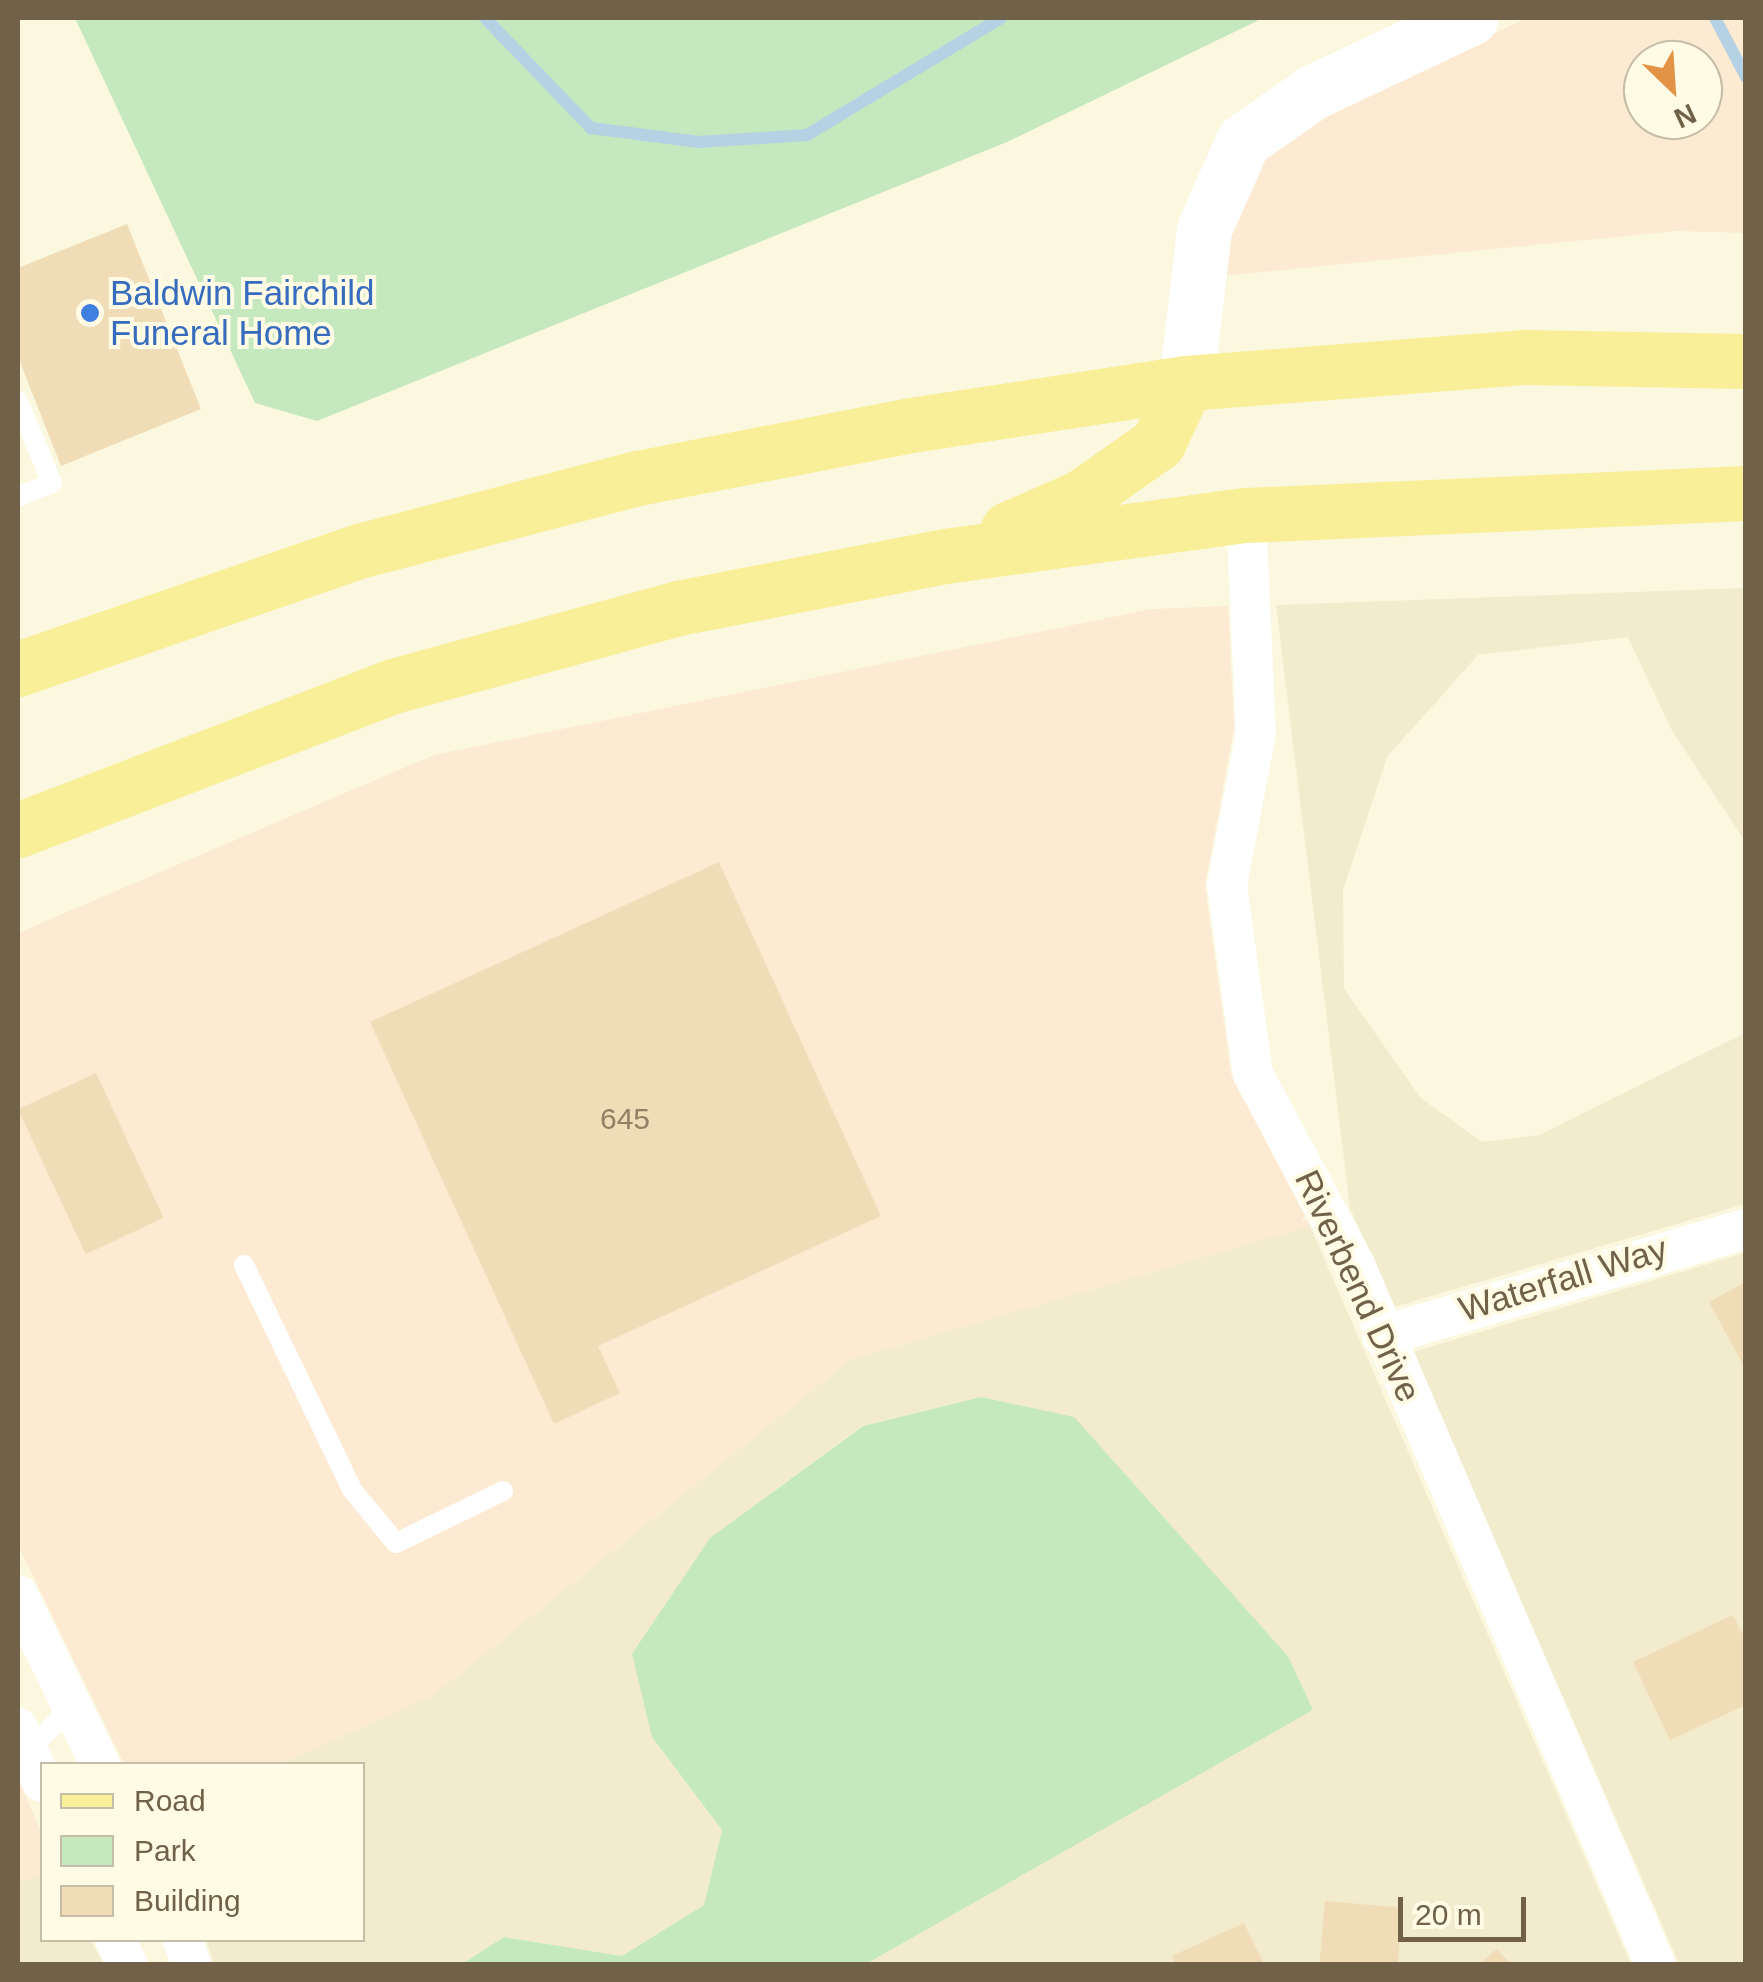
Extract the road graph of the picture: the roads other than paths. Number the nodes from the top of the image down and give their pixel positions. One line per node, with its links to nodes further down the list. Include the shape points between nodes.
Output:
1 (1470, 18): 3 (main road, via 1314,92 1243,140 1204,228)
2 (1746, 361): 3 (main road, via 1523,357)
3 (1186, 383): 8 (main road, via 1158,443 1081,497); 9 (main road, via 638,478 359,551)
4 (18, 401): 6 (lane, via 52,483)
5 (1746, 492): 7 (main road)
6 (18, 496)
7 (1246, 515): 8 (main road); 13 (street, Riverbend Drive, via 1256,732 1226,884 1253,1074 1355,1264)
8 (945, 556): 10 (main road, via 678,608 393,686)
9 (18, 669)
10 (18, 830)
11 (1746, 1229): 13 (street, Waterfall Way)
12 (244, 1264): 14 (lane, via 353,1491 396,1543)
13 (1382, 1336): 19 (street, Riverbend Drive)
14 (503, 1491)
15 (18, 1595): 16 (street)
16 (72, 1708): 17 (lane); 18 (street)
17 (27, 1755)
18 (99, 1762)
19 (1655, 1964)

